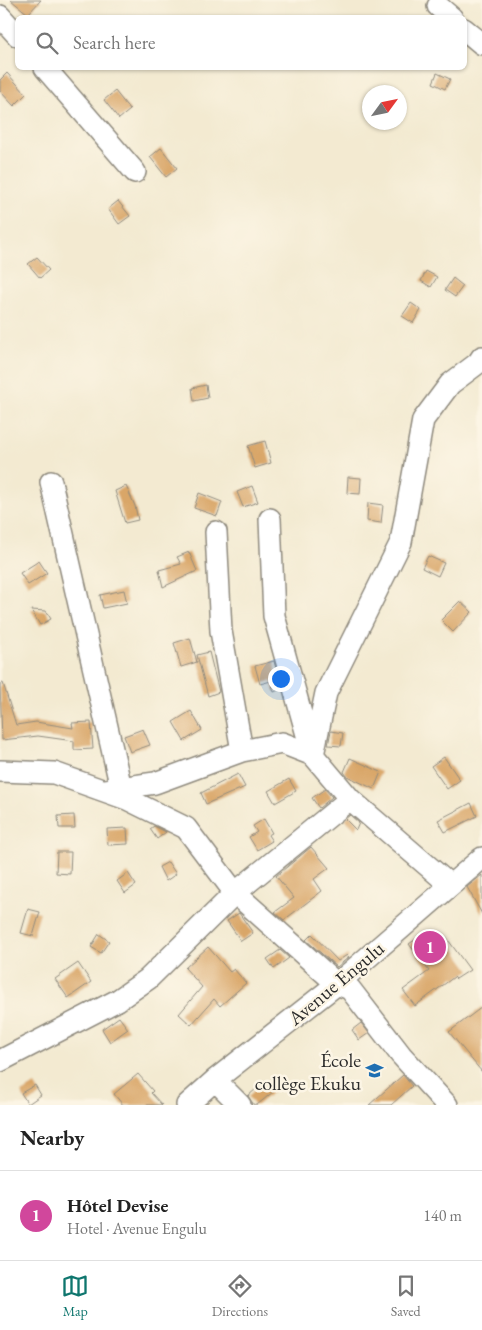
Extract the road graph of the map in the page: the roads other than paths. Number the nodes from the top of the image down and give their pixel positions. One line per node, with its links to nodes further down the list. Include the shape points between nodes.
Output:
1 (0, 16): 3 (street)
2 (467, 32): 4 (street)
3 (15, 33)
4 (482, 44)
5 (47, 70): 6 (street)
6 (135, 172)
7 (482, 357): 12 (street, via 450,384 423,420 401,542 326,693)
8 (51, 482): 14 (street)
9 (270, 519): 12 (street, via 274,616)
10 (216, 532): 11 (street, via 221,631)
11 (242, 751): 12 (street, via 282,743); 14 (street, via 155,783)
12 (313, 755): 15 (street)
13 (0, 771): 14 (street, via 54,773)
14 (112, 790): 18 (street, via 186,828)
15 (350, 800): 17 (street); 18 (street)
16 (482, 858): 17 (street, Avenue Engulu)
17 (450, 886): 19 (street, Avenue Engulu)
18 (235, 893): 19 (street); 20 (street, via 148,979 118,1000)
19 (337, 984): 21 (street, Avenue Engulu); 24 (street, via 350,989 401,1055)
20 (0, 1061)
21 (216, 1080): 22 (street, Avenue Engulu); 23 (street)
22 (187, 1105)
23 (240, 1105)
24 (447, 1105)

